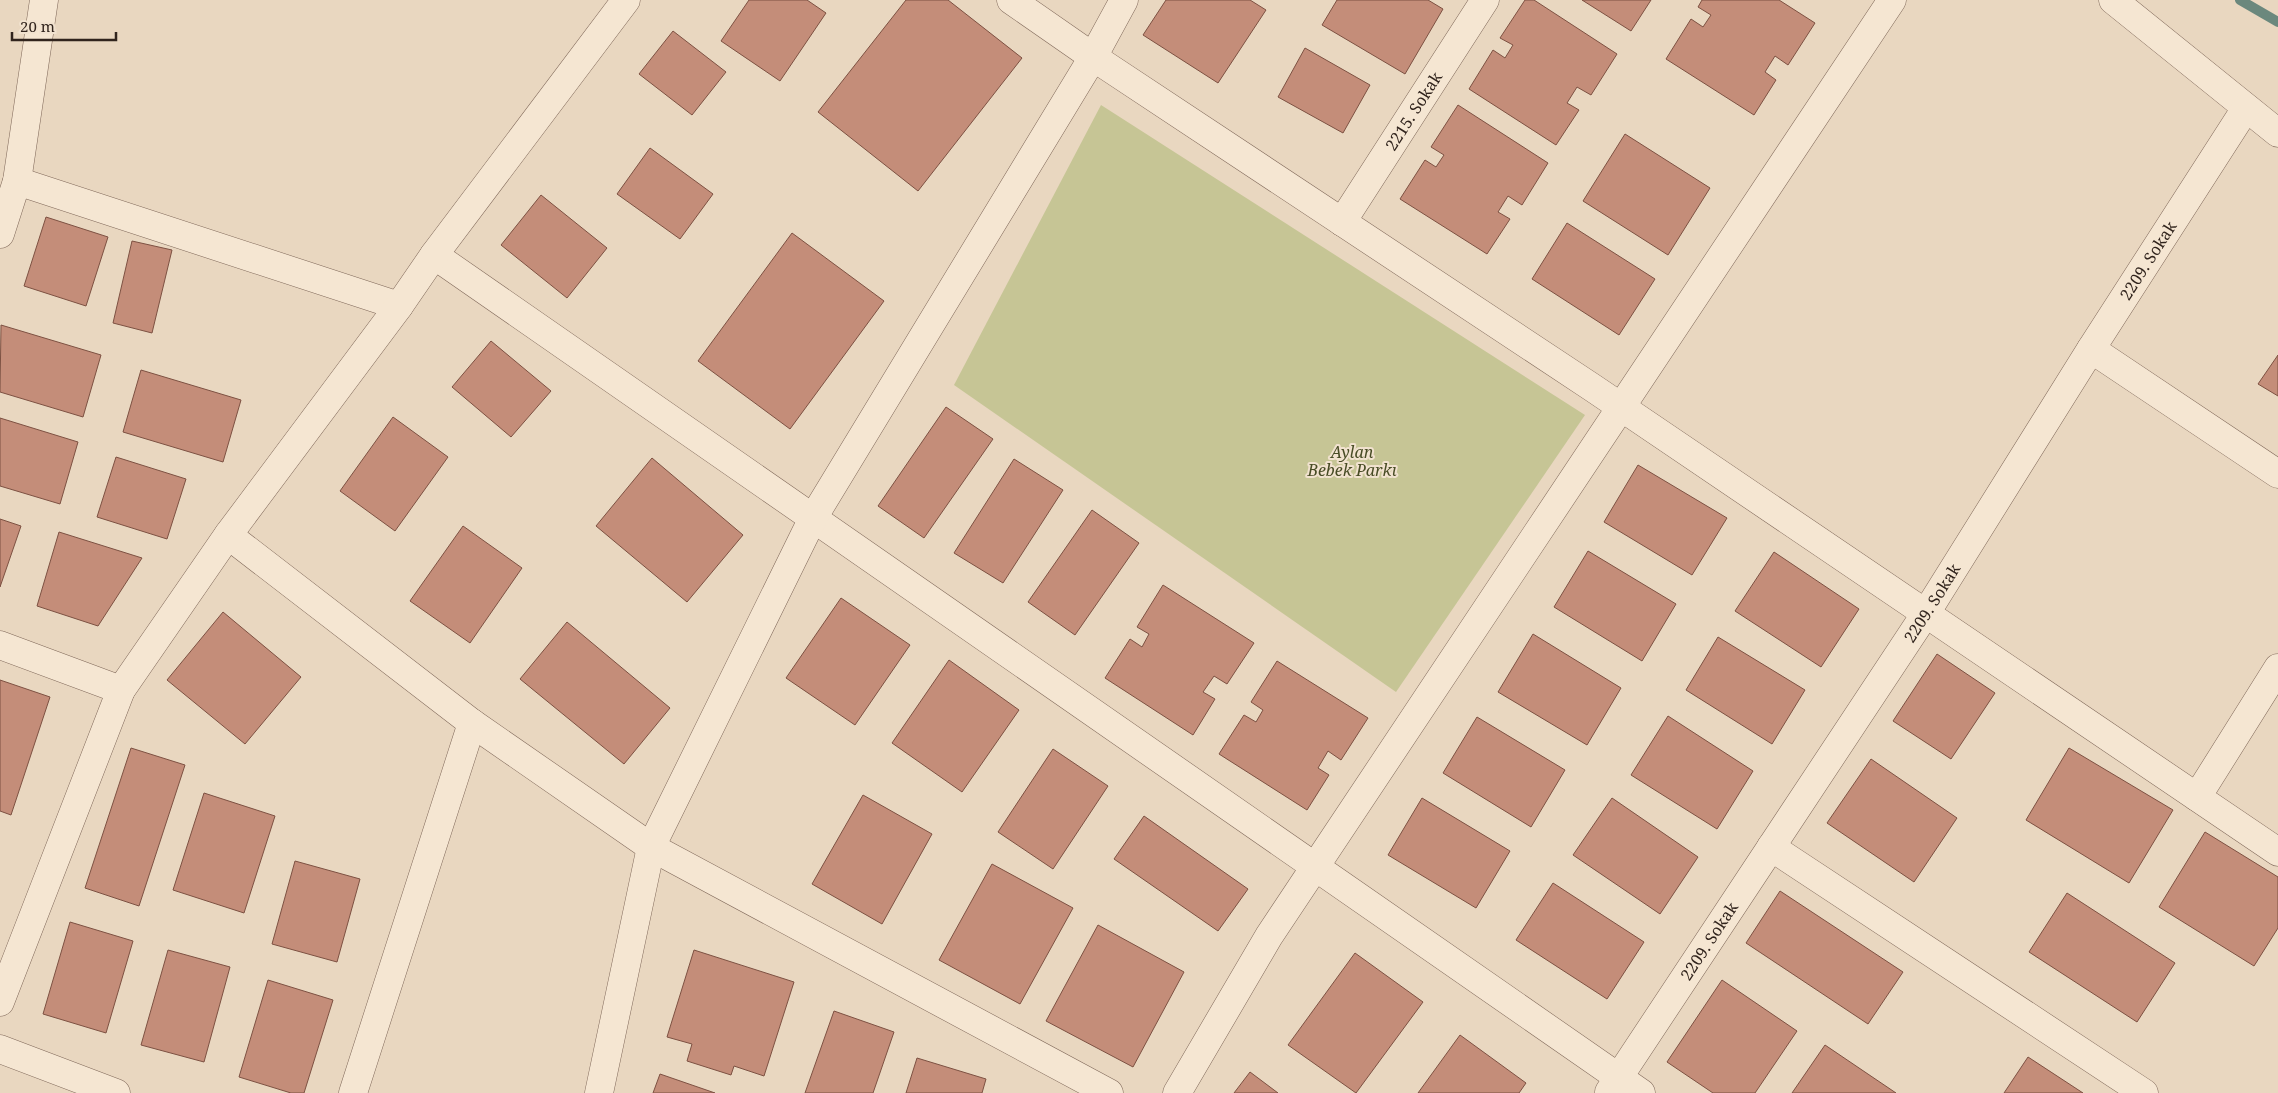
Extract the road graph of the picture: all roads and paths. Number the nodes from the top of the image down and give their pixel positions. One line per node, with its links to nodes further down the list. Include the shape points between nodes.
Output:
1 (44, 0): 11 (street)
2 (626, 0): 14 (street)
3 (1011, 0): 8 (street)
4 (1124, 0): 8 (street)
5 (1485, 0): 12 (street, 2215. Sokak)
6 (1892, 0): 17 (street)
7 (2113, 0): 9 (street)
8 (1092, 57): 12 (street); 19 (street)
9 (2246, 108): 10 (street); 16 (street, 2209. Sokak)
10 (2278, 133)
11 (17, 181): 13 (street); 15 (street)
12 (1342, 222): 17 (street)
13 (0, 234)
14 (434, 255): 15 (street); 19 (street)
15 (399, 306): 20 (street)
16 (2091, 349): 18 (street); 21 (street, 2209. Sokak)
17 (1621, 407): 21 (street); 30 (street)
18 (2278, 474)
19 (813, 518): 27 (street); 30 (street)
20 (228, 535): 24 (street); 25 (street)
21 (1926, 613): 26 (street); 28 (street, 2209. Sokak)
22 (0, 645): 24 (street)
23 (2278, 668): 26 (street)
24 (121, 690): 31 (street)
25 (472, 723): 27 (street); 35 (street)
26 (2197, 797): 29 (street)
27 (651, 847): 36 (street); 37 (street)
28 (1771, 847): 33 (street, 2209. Sokak); 40 (street)
29 (2278, 852)
30 (1315, 866): 33 (street); 38 (street, via 1269,936)
31 (0, 1002)
32 (0, 1049): 34 (street)
33 (1614, 1085): 39 (street)
34 (116, 1093)
35 (353, 1093)
36 (599, 1093)
37 (1109, 1093)
38 (1177, 1093)
39 (1641, 1093)
40 (2144, 1093)

